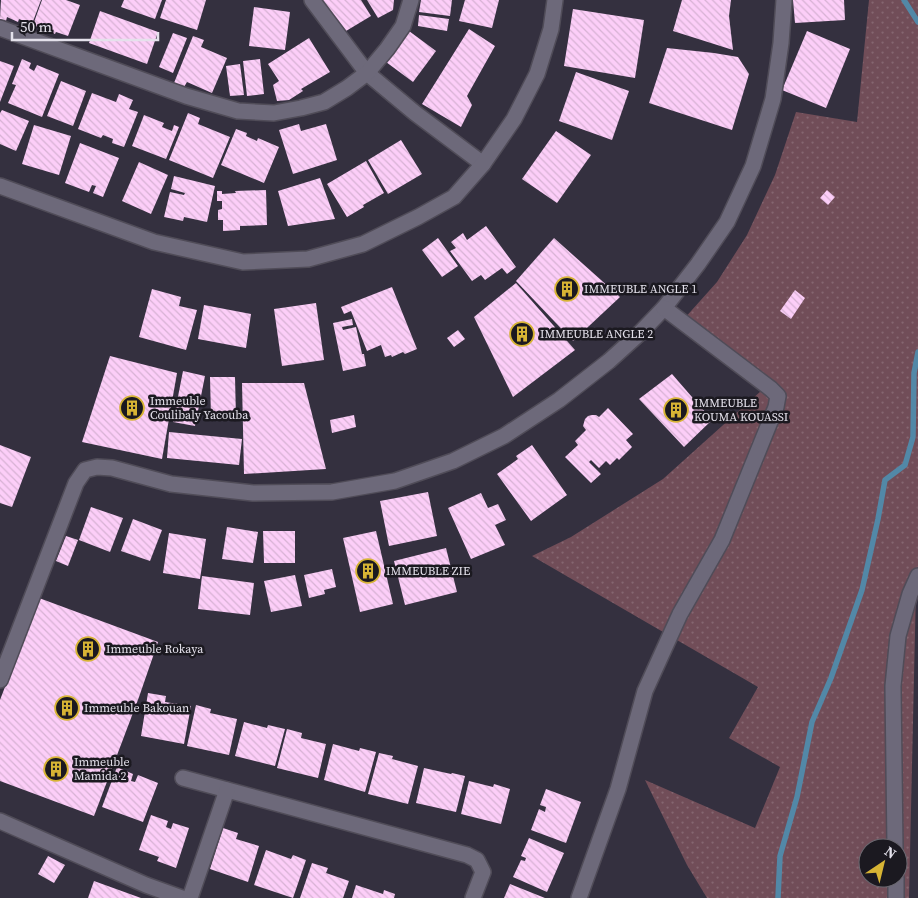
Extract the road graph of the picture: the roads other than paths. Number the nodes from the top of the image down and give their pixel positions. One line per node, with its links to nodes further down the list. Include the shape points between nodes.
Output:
1 (312, 0): 6 (street)
2 (411, 0): 6 (street, via 403,26)
3 (555, 0): 7 (street, via 551,29 537,74 514,119)
4 (784, 0): 9 (street, via 773,99 753,166 727,222)
5 (0, 28): 6 (street, via 186,96 238,111 274,113 324,102)
6 (367, 73): 7 (street)
7 (483, 164): 8 (street, via 454,196 418,217 363,244 308,260 243,262 154,242)
8 (0, 186)
9 (664, 308): 11 (street, via 609,361 559,400 504,436 453,460 395,481 332,492 252,493 171,484 112,468 97,466 85,470 76,483); 19 (street, via 778,396 722,540 680,614 645,691 618,789)
10 (918, 576): 15 (street, via 898,636 893,686)
11 (0, 680)
12 (183, 778): 13 (street)
13 (227, 790): 17 (street); 18 (street, via 467,855 477,860 483,872)
14 (0, 821): 16 (street)
15 (895, 838)
16 (182, 898)
17 (190, 898)
18 (473, 898)
19 (579, 898)

